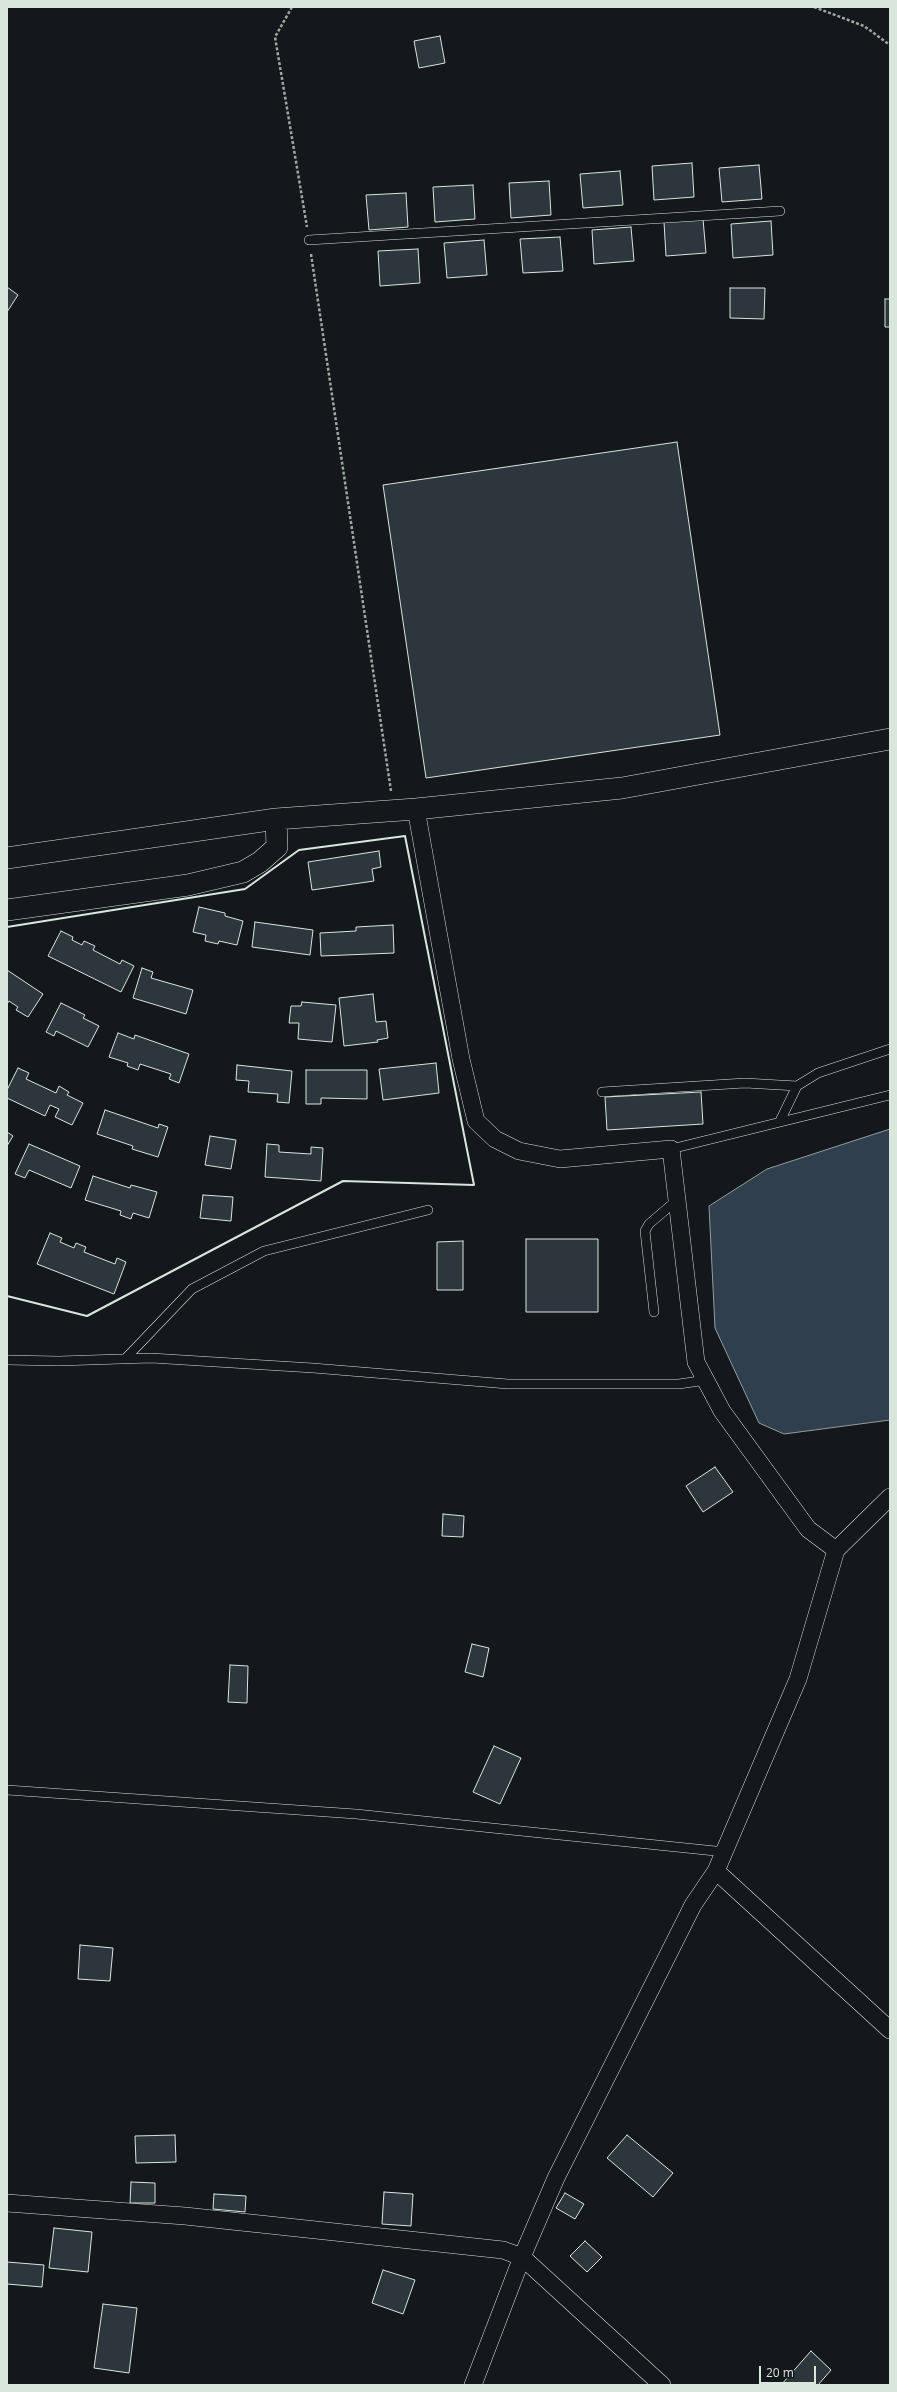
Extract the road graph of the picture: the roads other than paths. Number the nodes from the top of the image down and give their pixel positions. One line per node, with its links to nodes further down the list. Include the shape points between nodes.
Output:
1 (780, 211): 2 (lane)
2 (309, 240)
3 (890, 739): 4 (street, via 622,788)
4 (416, 809): 5 (street); 13 (street, via 461,1059 476,1121 495,1139 519,1151 560,1160)
5 (276, 819): 6 (street); 7 (street, via 277,847 260,862 243,872 188,885)
6 (7, 858)
7 (7, 910)
8 (890, 1048): 9 (lane, via 818,1073)
9 (797, 1086): 10 (lane, via 745,1083); 12 (lane)
10 (602, 1092)
11 (890, 1095): 12 (lane)
12 (780, 1121): 13 (lane)
13 (671, 1148): 14 (street)
14 (678, 1200): 16 (lane, via 649,1224 645,1231); 19 (street, via 696,1362)
15 (428, 1210): 17 (lane, via 264,1251 192,1288)
16 (654, 1312)
17 (126, 1358): 18 (lane); 19 (lane, via 313,1368 508,1384 679,1384)
18 (7, 1360)
19 (706, 1380): 21 (street, via 722,1411 808,1529)
20 (890, 1497): 21 (street)
21 (836, 1550): 23 (street, via 798,1679)
22 (7, 1790): 23 (lane, via 356,1814)
23 (724, 1852): 24 (street)
24 (716, 1871): 25 (street); 27 (street, via 693,1905 560,2171)
25 (890, 2030)
26 (7, 2203): 27 (street, via 200,2218 503,2250)
27 (522, 2257): 28 (street); 29 (street)
28 (473, 2385)
29 (662, 2385)

